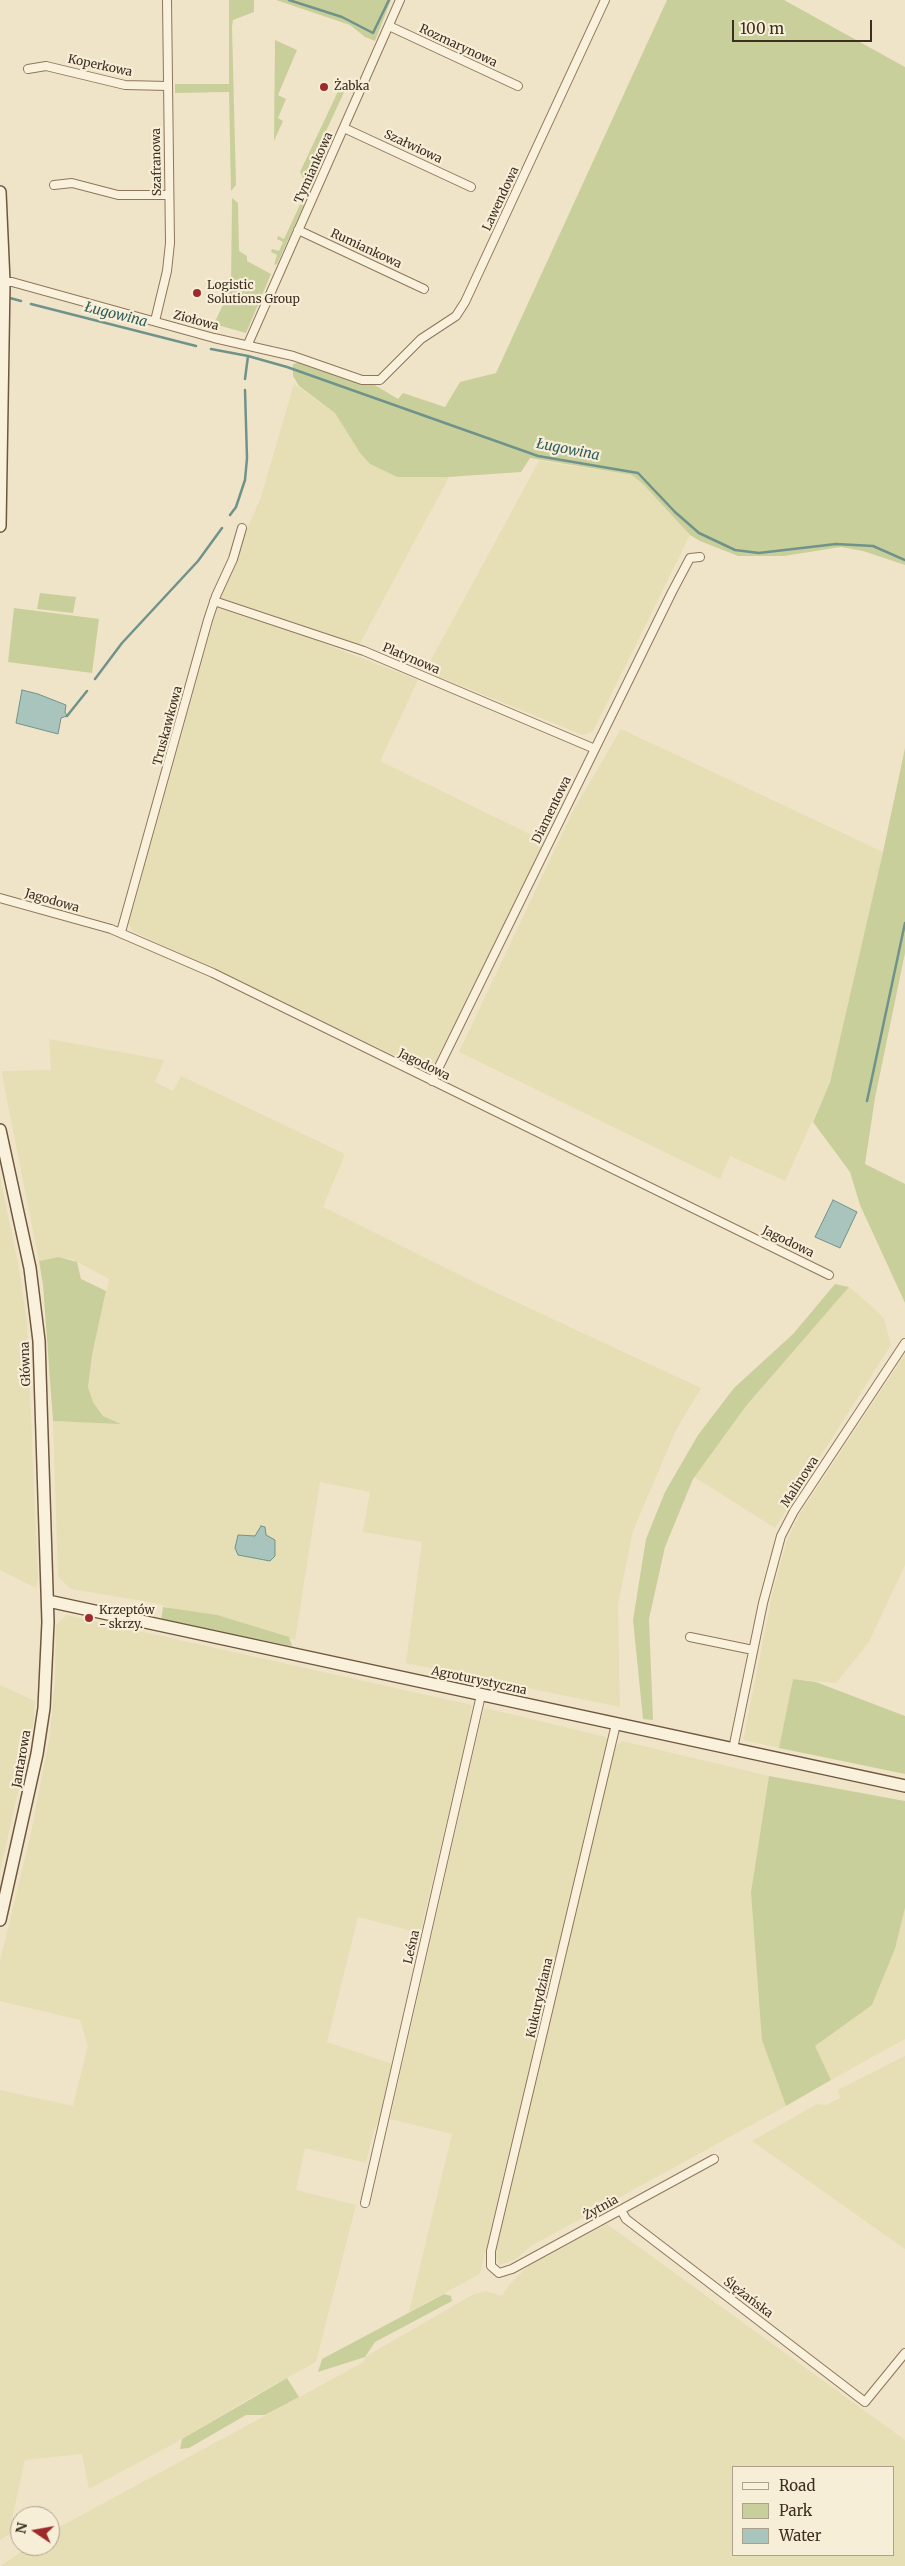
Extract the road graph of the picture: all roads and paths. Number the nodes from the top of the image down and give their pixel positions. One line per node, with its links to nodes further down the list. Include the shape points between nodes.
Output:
1 (167, 0): 6 (street, Szafranowa)
2 (400, 0): 4 (street, Tymiankowa)
3 (606, 0): 18 (street, Lawendowa, via 466,302 456,316 421,339)
4 (389, 26): 7 (street, Rozmarynowa); 8 (street, Tymiankowa)
5 (28, 69): 6 (street, Koperkowa, via 46,66 124,85)
6 (168, 86): 12 (street, Szafranowa)
7 (518, 86)
8 (344, 128): 10 (street, Szałwiowa); 13 (street, Tymiankowa)
9 (54, 186): 12 (street, via 72,183 118,195)
10 (471, 187)
11 (0, 192): 14 (street)
12 (169, 195): 16 (street, Szafranowa, via 169,258)
13 (298, 230): 15 (street, Rumiankowa); 17 (street, Tymiankowa)
14 (4, 282): 16 (street, Ziołowa); 19 (street)
15 (424, 288)
16 (155, 321): 17 (street, Ziołowa)
17 (248, 344): 18 (street, Ziołowa, via 311,361 362,380)
18 (380, 380)
19 (0, 526)
20 (242, 528): 22 (street, Truskawkowa, via 233,559)
21 (700, 557): 23 (street, Diamentowa, via 690,558)
22 (214, 601): 23 (street, Platynowa, via 364,651); 25 (street, Truskawkowa)
23 (594, 749): 26 (street, Diamentowa)
24 (0, 898): 25 (street, Jagodowa)
25 (121, 932): 26 (street, Jagodowa, via 213,973)
26 (432, 1081): 28 (street, Jagodowa)
27 (0, 1130): 30 (street, Główna, via 30,1268 39,1341)
28 (829, 1274)
29 (905, 1343): 32 (street, Malinowa, via 786,1525 772,1563)
30 (48, 1601): 33 (street, Agroturystyczna); 37 (street, Jantarowa, via 45,1691 37,1754)
31 (690, 1637): 32 (street)
32 (753, 1650): 35 (street, Malinowa)
33 (481, 1695): 34 (street, Agroturystyczna); 39 (street, Leśna)
34 (616, 1724): 35 (street, Agroturystyczna); 41 (street, Kukurydziana, via 491,2251 491,2266)
35 (733, 1749): 36 (street, Agroturystyczna)
36 (905, 1786)
37 (0, 1920)
38 (714, 2159): 40 (street, Żytnia)
39 (365, 2203)
40 (621, 2210): 41 (street, Żytnia); 42 (street, Ślężańska, via 626,2219 864,2402)
41 (499, 2273)
42 (905, 2353)

